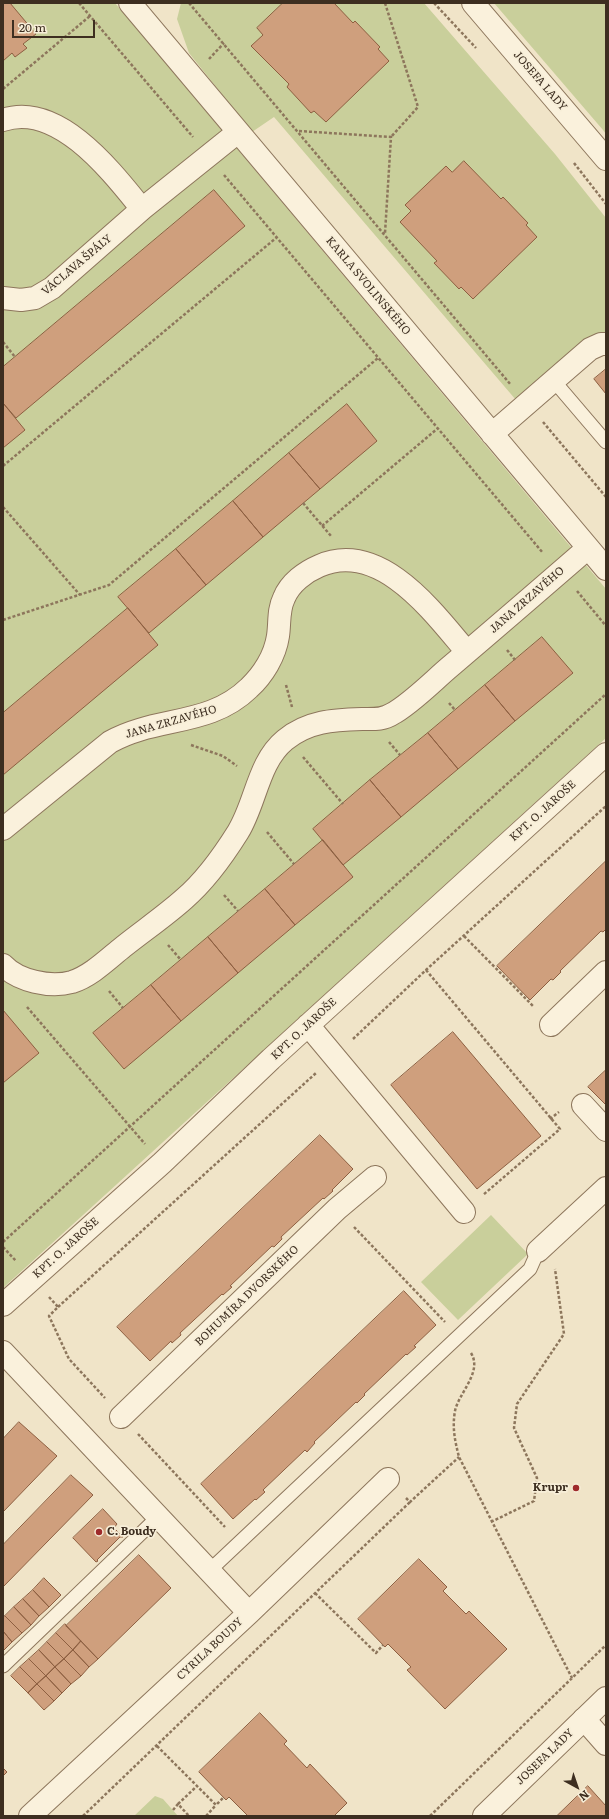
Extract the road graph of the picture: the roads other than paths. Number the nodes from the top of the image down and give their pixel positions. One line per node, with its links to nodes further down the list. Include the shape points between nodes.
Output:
1 (130, 3): 4 (street, KARLA SVOLINSKÉHO)
2 (473, 3): 5 (street, JOSEFA LADY)
3 (3, 120): 6 (street, via 40,120 65,130 114,174)
4 (238, 132): 6 (street, VÁCLAVA ŠPÁLY); 10 (street, KARLA SVOLINSKÉHO)
5 (606, 159)
6 (142, 209): 7 (street, VÁCLAVA ŠPÁLY, via 40,296 21,300)
7 (3, 298)
8 (606, 344): 9 (street, via 590,349)
9 (554, 381): 10 (street); 11 (lane)
10 (492, 434): 12 (street, KARLA SVOLINSKÉHO)
11 (606, 442)
12 (588, 548): 13 (street, KARLA SVOLINSKÉHO); 14 (street, JANA ZRZAVÉHO)
13 (606, 569)
14 (467, 652): 16 (street, JANA ZRZAVÉHO, via 423,603 393,576 373,565 350,560 321,565 303,575 291,587 281,605 278,636 272,657 260,676 237,698 214,712 120,736); 17 (street, JANA ZRZAVÉHO, via 391,715 376,719 324,721 294,734 270,757 237,834 198,885 184,899 92,971 72,982 49,983 14,975)
15 (606, 754): 20 (street, KPT. O. JAROŠE)
16 (3, 829)
17 (3, 965)
18 (606, 972): 19 (street)
19 (551, 1024)
20 (308, 1025): 25 (street); 27 (street, KPT. O. JAROŠE, via 162,1163)
21 (583, 1105): 22 (street)
22 (606, 1130)
23 (375, 1177): 29 (street, BOHUMÍRA DVORSKÉHO, via 337,1209)
24 (606, 1188): 26 (street)
25 (464, 1212)
26 (545, 1246): 32 (lane, via 530,1269)
27 (3, 1305)
28 (3, 1352): 31 (street)
29 (121, 1416)
30 (388, 1480): 33 (street, CYRILA BOUDY)
31 (158, 1517): 32 (street); 34 (lane)
32 (209, 1571): 33 (street)
33 (249, 1613): 38 (street, CYRILA BOUDY)
34 (3, 1666)
35 (606, 1698): 36 (street, JOSEFA LADY)
36 (584, 1719): 37 (street); 39 (street, JOSEFA LADY)
37 (606, 1744)
38 (30, 1816)
39 (484, 1816)

